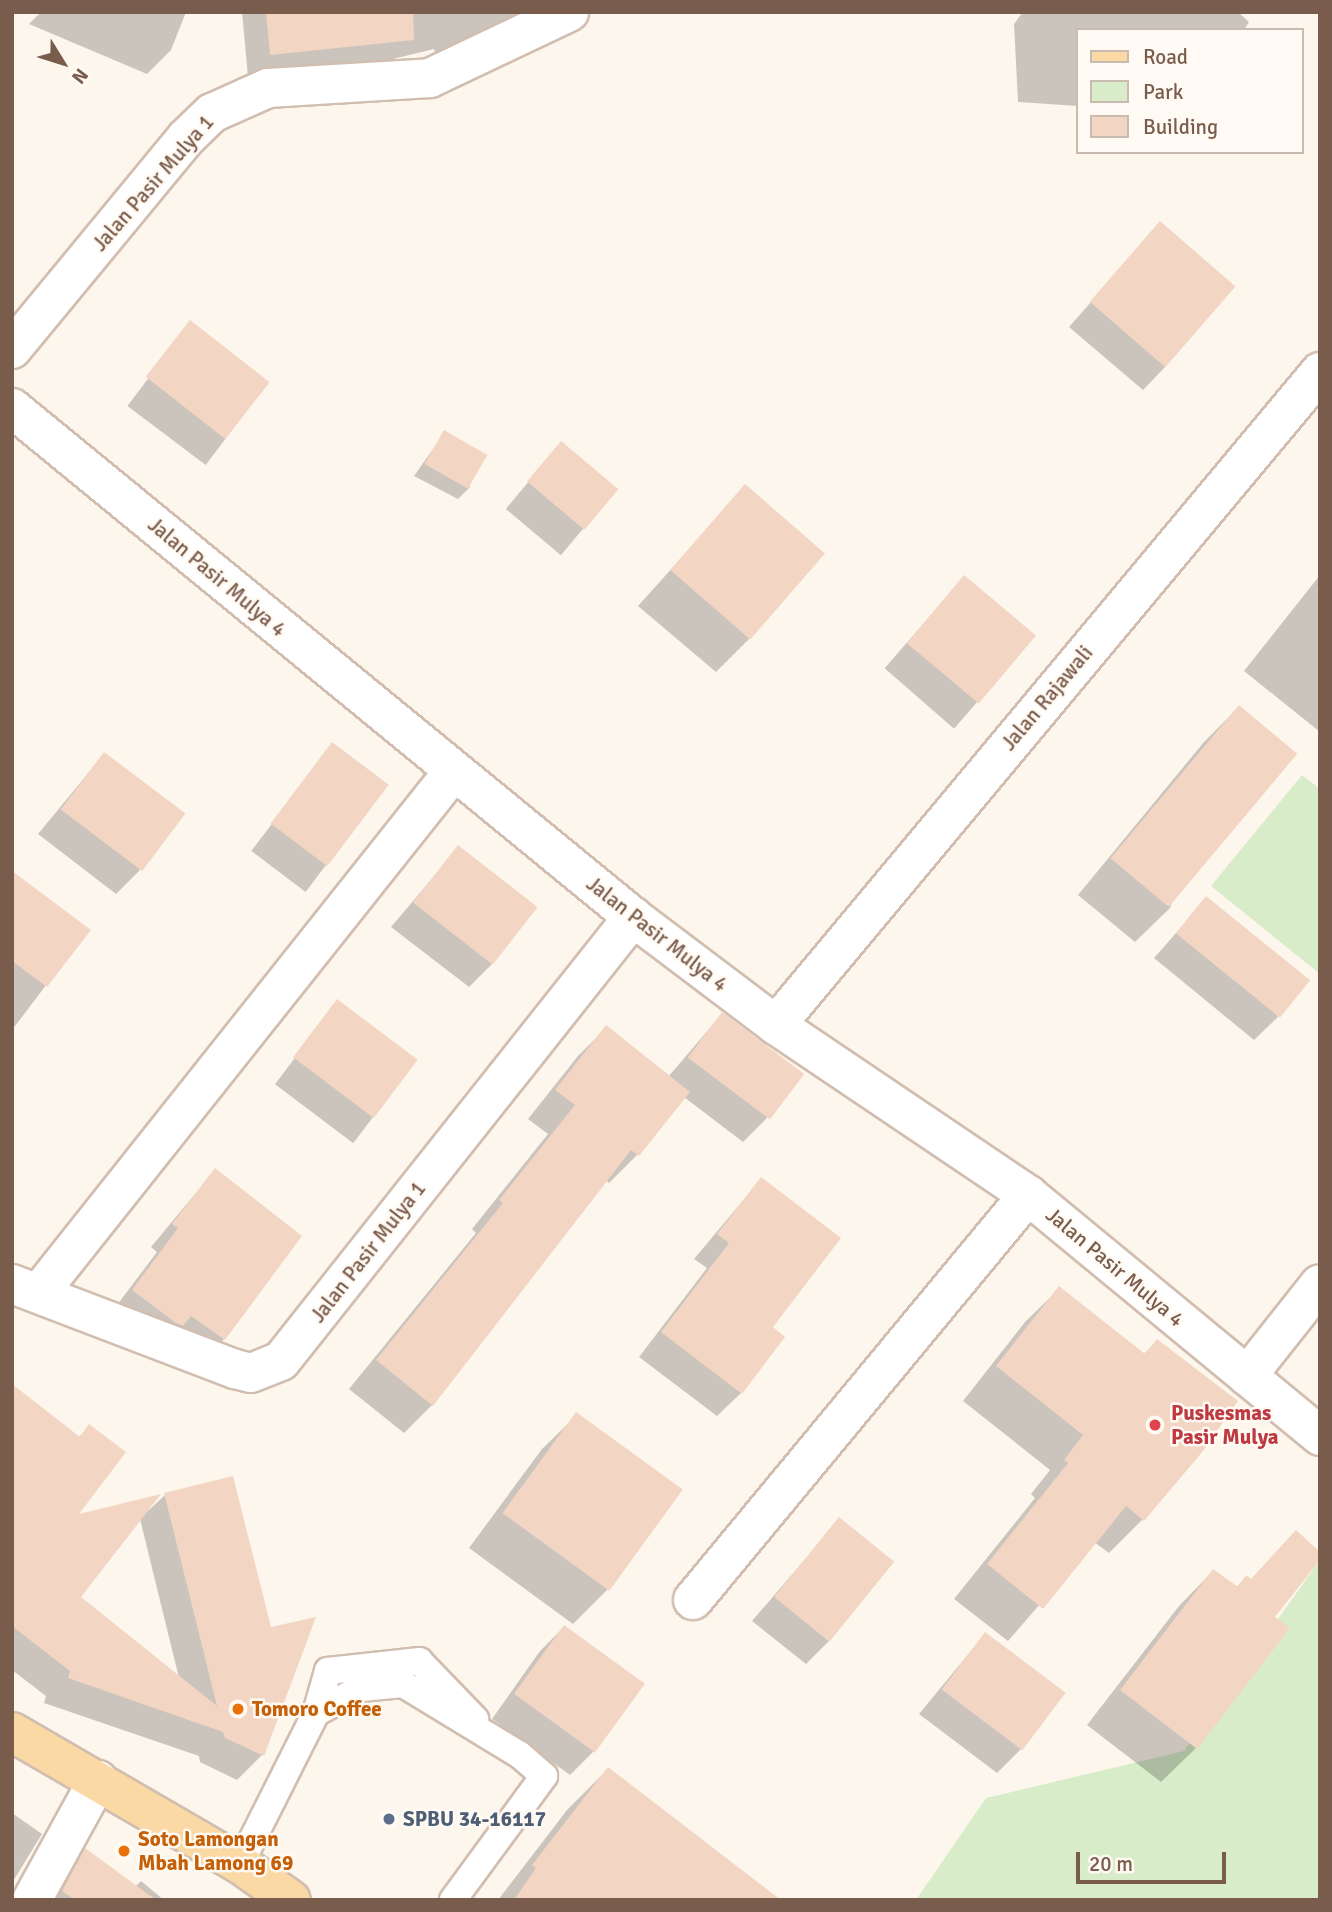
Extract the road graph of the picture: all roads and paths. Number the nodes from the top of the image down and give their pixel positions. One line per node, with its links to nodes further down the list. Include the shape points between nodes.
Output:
1 (569, 12): 2 (street, Jalan Pasir Mulya 1, via 430,78 268,88 212,113 186,138)
2 (12, 349)
3 (1320, 372): 7 (street, Jalan Rajawali)
4 (12, 408): 5 (street, Jalan Pasir Mulya 4)
5 (453, 772): 6 (street, Jalan Pasir Mulya 4); 10 (street)
6 (633, 917): 7 (street, Jalan Pasir Mulya 4); 10 (street, Jalan Pasir Mulya 1, via 281,1361 251,1373 235,1369)
7 (776, 1025): 8 (street, Jalan Pasir Mulya 4)
8 (1028, 1195): 11 (street, Jalan Pasir Mulya 4); 13 (street)
9 (1320, 1284): 11 (street)
10 (26, 1289)
11 (1247, 1376): 12 (street, Jalan Pasir Mulya 4)
12 (1320, 1436)
13 (693, 1600)
14 (12, 1732): 15 (main road)
15 (98, 1780): 16 (main road); 17 (street)
16 (240, 1864): 18 (main road); 19 (lane, via 316,1713 361,1688 403,1684 544,1776)
17 (32, 1900)
18 (291, 1900)
19 (453, 1900)

